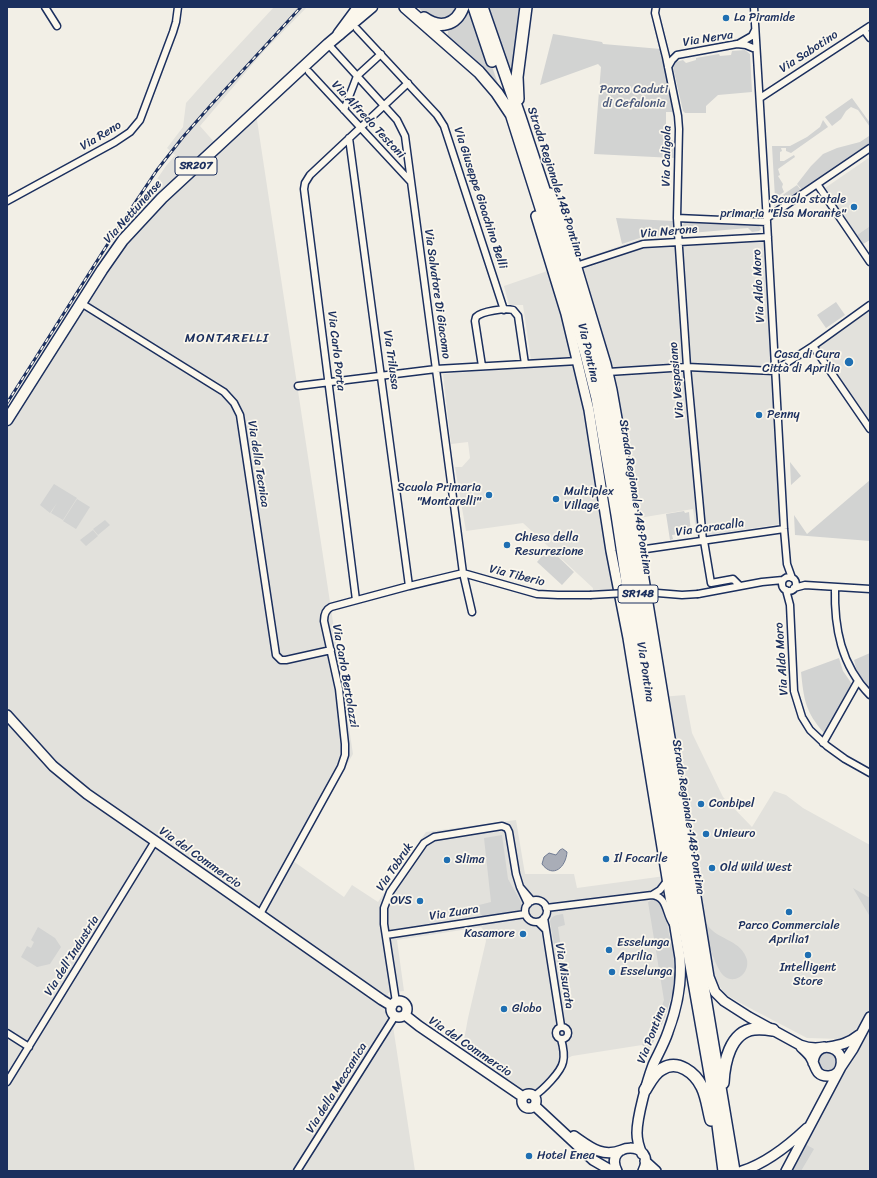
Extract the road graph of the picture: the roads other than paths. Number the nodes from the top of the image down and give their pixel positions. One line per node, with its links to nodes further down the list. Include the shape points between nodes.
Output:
1 (45, 7): 15 (street)
2 (178, 7): 44 (street, Via Reno, via 173,32 142,115 135,127 115,142)
3 (359, 7): 20 (highway)
4 (365, 7): 20 (main road, SR207)
5 (372, 7): 20 (main road, Via Nettunense / SR207)
6 (405, 7): 22 (highway)
7 (413, 7): 14 (highway, via 427,20)
8 (463, 7): 14 (highway, via 456,18)
9 (474, 7): 36 (highway, Strada Regionale 148 Pontina / SR148)
10 (482, 7): 36 (highway, Strada Regionale 148 Pontina / SR148)
11 (526, 7): 36 (highway, via 517,81)
12 (656, 7): 25 (street, Via Caligola, via 655,13)
13 (754, 7): 18 (street, Via Aldo Moro)
14 (445, 25): 22 (highway)
15 (57, 26)
16 (870, 26): 19 (street, Via Sabotino)
17 (357, 29): 27 (street, Via Giuseppe Gioachino Belli)
18 (755, 30): 24 (street, via 752,36); 26 (street, Via Aldo Moro)
19 (864, 30): 21 (street); 33 (street, Via Sabotino)
20 (339, 34): 23 (main road, Via Nettunense / SR207)
21 (870, 38)
22 (443, 40): 36 (highway, via 486,80)
23 (328, 44): 31 (street, Via Salvatore Di Giacomo); 52 (main road, Via Nettunense / SR207, via 141,219 115,249)
24 (737, 44): 26 (street, Via Nerva); 28 (street, Via Nerva)
25 (664, 47): 28 (street); 29 (street, Via Caligola)
26 (756, 48): 33 (street, Via Aldo Moro)
27 (381, 54): 31 (street); 32 (street, Via Giuseppe Gioachino Belli)
28 (677, 55): 29 (street, Via Nerva)
29 (668, 67): 46 (street, Via Caligola, via 679,123)
30 (309, 72): 35 (street, Via Alfredo Testoni)
31 (357, 76): 34 (street, Via Salvatore Di Giacomo); 35 (street)
32 (408, 83): 34 (street, Via Carlo Porta); 54 (street, Via Giuseppe Gioachino Belli, via 446,128)
33 (760, 98): 47 (street, Via Aldo Moro)
34 (384, 106): 37 (street, Via Carlo Porta); 41 (street, Via Salvatore Di Giacomo, via 404,132)
35 (344, 110): 37 (street, Via Alfredo Testoni)
36 (516, 117): 40 (highway, Strada Regionale 148 Pontina / SR148)
37 (360, 128): 38 (street, Via Carlo Porta); 41 (street, Via Alfredo Testoni)
38 (349, 138): 63 (street, Via Trilussa); 64 (street, Via Carlo Porta, via 310,175 304,189)
39 (870, 148): 42 (street)
40 (533, 173): 43 (highway); 45 (highway); 90 (highway, Strada Regionale 148 Pontina / SR148, via 597,398); 93 (highway, Strada Regionale 148 Pontina / SR148, via 579,299 608,412)
41 (411, 182): 60 (street, Via Salvatore Di Giacomo)
42 (817, 184): 47 (street); 50 (street)
43 (550, 193): 51 (street, Via Pontina)
44 (7, 201)
45 (536, 216): 56 (street, Via Pontina)
46 (677, 218): 47 (street); 49 (street, Via Vespasiano)
47 (767, 220): 48 (street, Via Aldo Moro)
48 (768, 237): 49 (street, Via Nerone); 61 (street, Via Aldo Moro)
49 (678, 241): 51 (street, Via Nerone, via 643,244); 59 (street, Via Vespasiano)
50 (870, 262)
51 (576, 266): 62 (street, Via Pontina)
52 (81, 303): 66 (main road, Via Nettunense / SR207); 84 (street, Via della Tecnica, via 224,392 234,402 240,415 276,654 281,660 286,660)
53 (870, 305): 55 (street)
54 (504, 310): 57 (street, via 515,311 518,317); 58 (street, via 477,316)
55 (813, 346): 61 (street); 67 (street)
56 (578, 361): 57 (street); 92 (street, Via Pontina)
57 (525, 364): 58 (street)
58 (482, 366): 60 (street)
59 (687, 367): 61 (street); 62 (street); 69 (street, Via Vespasiano)
60 (436, 369): 63 (street); 72 (street, Via Salvatore Di Giacomo)
61 (774, 371): 68 (street, Via Aldo Moro)
62 (608, 372): 70 (street, Via Pontina)
63 (382, 375): 64 (street); 77 (street, Via Trilussa)
64 (329, 382): 65 (street); 82 (street, Via Carlo Porta)
65 (298, 386)
66 (7, 420)
67 (870, 429)
68 (784, 529): 69 (street, Via Caracalla); 71 (street, Via Aldo Moro)
69 (704, 541): 70 (street, Via Caracalla); 78 (street, Via Vespasiano, via 711,583 733,579)
70 (639, 550): 97 (street, Via Pontina)
71 (787, 564): 73 (street, Via Aldo Moro); 74 (street, Via Aldo Moro)
72 (463, 574): 77 (street, Via Carlo Bertolazzi); 78 (street, Via Tiberio, bridge, via 537,594 552,595 651,592 682,595); 83 (street, Via Salvatore Di Giacomo)
73 (793, 579): 74 (street, via 788,577); 76 (street); 80 (street, Via Aldo Moro, via 796,584)
74 (784, 580): 75 (street); 80 (street, Via Aldo Moro, via 782,584)
75 (762, 582): 78 (street); 80 (street)
76 (805, 585): 79 (street); 80 (street)
77 (409, 586): 82 (street, Via Carlo Bertolazzi)
78 (740, 586)
79 (836, 587): 81 (street); 85 (street, via 835,611 838,629 847,662)
80 (789, 589): 88 (street, Via Aldo Moro, via 794,691 802,717)
81 (870, 589)
82 (356, 600): 84 (street, Via Carlo Bertolazzi, via 326,610 324,621)
83 (472, 612)
84 (330, 650): 99 (street, Via Carlo Bertolazzi, via 339,689 345,744 344,759)
85 (858, 681): 86 (street); 88 (street)
86 (870, 695)
87 (7, 715): 91 (street, Via del Commercio, via 48,761 70,781)
88 (823, 743): 89 (street, Via Aldo Moro)
89 (870, 773)
90 (665, 816): 92 (highway); 131 (highway, Strada Regionale 148 Pontina / SR148, via 715,1102)
91 (155, 841): 99 (street, Via del Commercio); 116 (street, Via dell'Industria)
92 (664, 854): 94 (street, Via Pontina)
93 (685, 878): 97 (highway); 127 (highway, Strada Regionale 148 Pontina / SR148)
94 (668, 879): 95 (street, via 663,888); 103 (street, Via Pontina)
95 (652, 895): 98 (street); 103 (street, via 658,896 664,902)
96 (530, 902): 98 (street, via 539,901); 100 (street); 105 (street, Via Tobruk, via 520,887 507,828 502,826 433,837 424,843 387,896 383,913)
97 (696, 905): 111 (street, Via Pontina, via 709,977 715,992 724,1001)
98 (546, 908): 101 (street)
99 (260, 914): 106 (street, Via del Commercio, via 382,1000)
100 (525, 914): 102 (street, via 528,919); 105 (street, Via Zuara)
101 (544, 918): 102 (street); 104 (street, Via Misurata)
102 (538, 922): 104 (street, Via Misurata)
103 (675, 927): 122 (street, Via Pontina, via 681,964 678,996 668,1032)
104 (546, 930): 110 (street, Via Misurata)
105 (386, 935): 106 (street, Via Tobruk)
106 (394, 1004): 107 (street, via 402,1002 406,1005); 108 (street, via 392,1012)
107 (405, 1015): 108 (street); 124 (street, Via del Commercio)
108 (395, 1016): 134 (street, Via della Meccanica)
109 (870, 1017): 112 (street)
110 (561, 1026): 114 (street, Via Misurata, via 556,1034); 114 (street, Via Misurata, via 569,1032 568,1036)
111 (773, 1030): 115 (street, Via Pontina); 127 (highway, via 752,1029 738,1037 732,1045 724,1075)
112 (862, 1031): 117 (street, via 852,1041); 119 (street)
113 (7, 1033): 116 (street)
114 (562, 1039): 123 (street, Via Misurata, via 563,1064)
115 (800, 1046): 117 (street, via 816,1049); 118 (street)
116 (29, 1047): 121 (street, Via dell'Industria)
117 (826, 1047): 118 (street, via 818,1050); 119 (street, via 839,1052)
118 (813, 1063): 120 (street)
119 (841, 1067): 120 (street, via 828,1076); 125 (street)
120 (817, 1072): 125 (street, via 823,1080)
121 (7, 1082)
122 (645, 1090): 130 (street, Via Pontina); 131 (highway, via 657,1072 665,1067 677,1066 690,1071 703,1089)
123 (534, 1096): 124 (street, via 528,1094); 126 (street, via 537,1102)
124 (523, 1097): 126 (street, via 524,1107 529,1109)
125 (824, 1099): 129 (street)
126 (535, 1106): 128 (street)
127 (725, 1115): 140 (highway, Strada Regionale 148 Pontina / SR148)
128 (550, 1119): 132 (street, via 598,1151 606,1153); 135 (street, via 593,1160)
129 (812, 1122): 141 (street, via 772,1156); 142 (street)
130 (637, 1132): 132 (street, Via Pontina); 133 (street, Via Pontina)
131 (720, 1148): 139 (highway, Strada Regionale 148 Pontina / SR148)
132 (623, 1149): 133 (street, via 636,1149); 136 (street, Via Pontina, via 615,1159)
133 (644, 1157): 137 (street); 138 (street)
134 (297, 1171)
135 (612, 1171)
136 (618, 1171)
137 (643, 1171)
138 (656, 1171)
139 (724, 1171)
140 (734, 1171)
141 (742, 1171)
142 (786, 1171)

